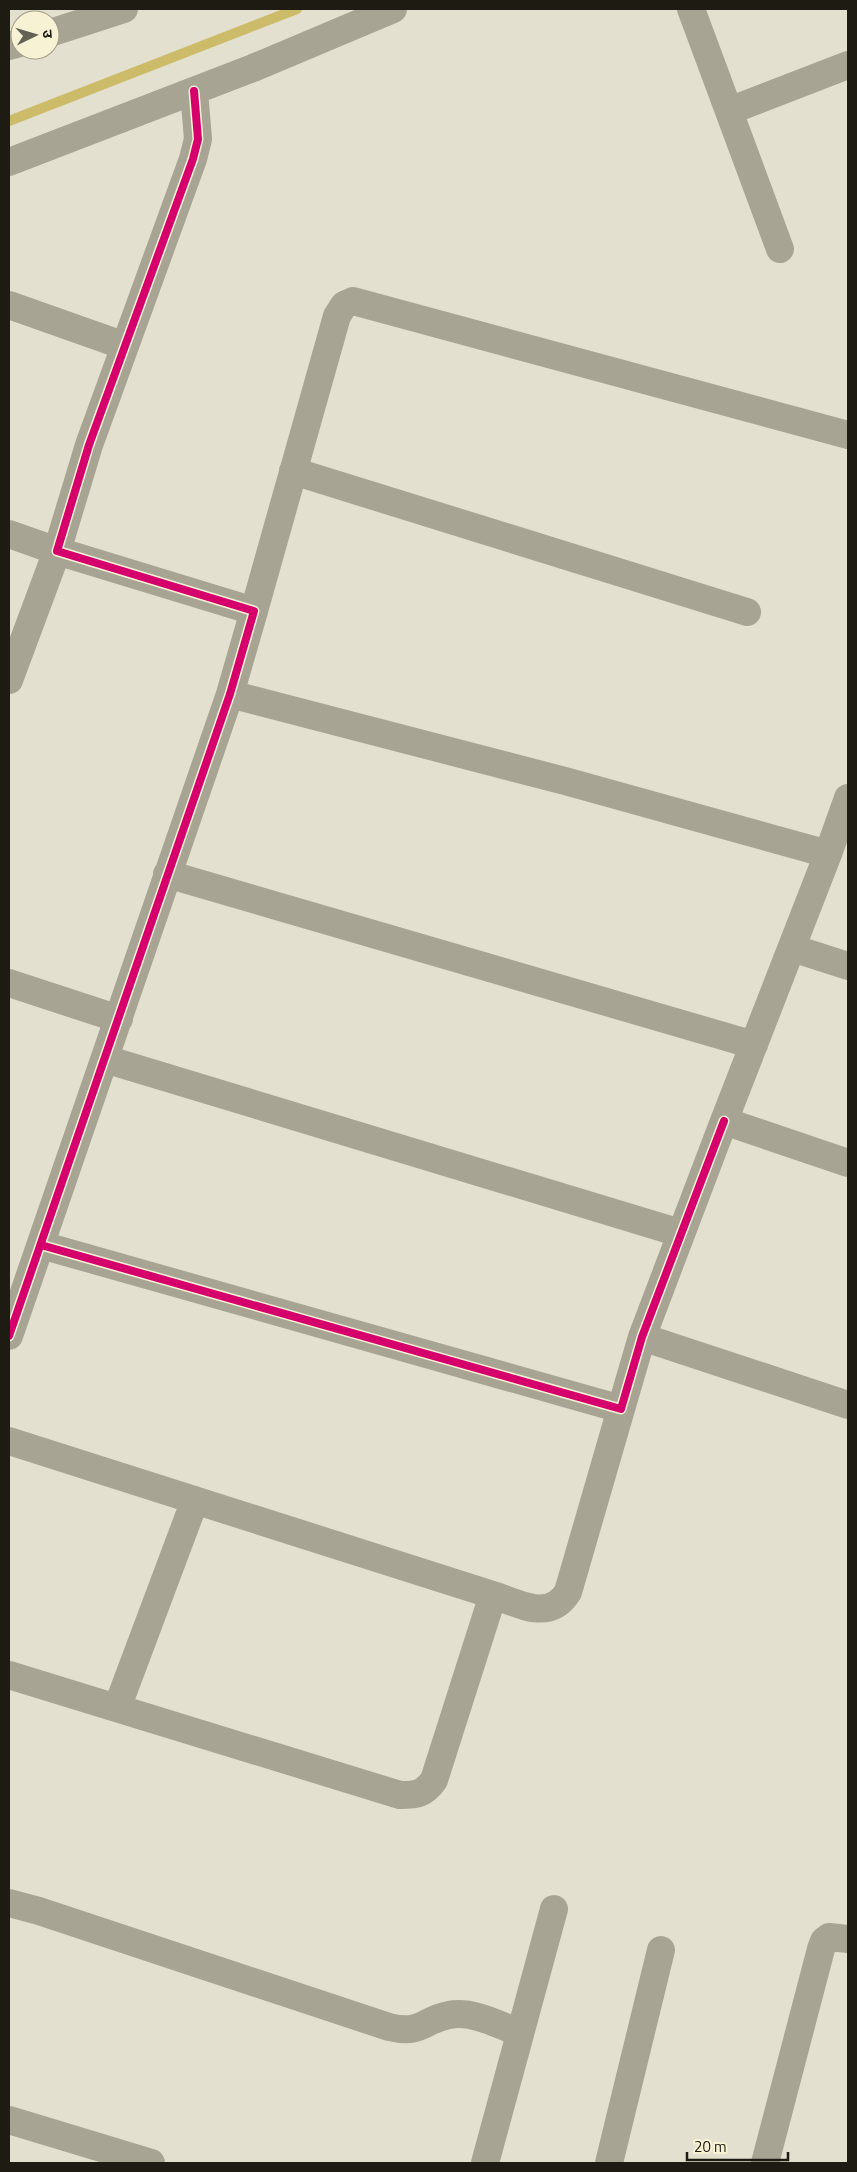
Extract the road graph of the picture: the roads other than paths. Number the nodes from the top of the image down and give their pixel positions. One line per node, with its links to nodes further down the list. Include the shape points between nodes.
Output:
1 (124, 9): 4 (street)
2 (393, 9): 6 (street)
3 (691, 9): 7 (street)
4 (60, 30)
5 (848, 65): 7 (street)
6 (194, 91): 8 (street); 11 (street, via 198,139 193,159)
7 (729, 111): 9 (street)
8 (9, 162)
9 (780, 249)
10 (9, 305): 11 (street)
11 (126, 346): 15 (street, via 89,445)
12 (848, 435): 13 (street, via 353,301 344,305 337,316)
13 (293, 471): 16 (street); 17 (street)
14 (9, 534): 15 (street)
15 (57, 551): 16 (street); 18 (street)
16 (254, 611): 19 (street)
17 (747, 612)
18 (9, 680)
19 (230, 694): 21 (street, via 565,781); 22 (street)
20 (848, 798): 21 (street)
21 (828, 854): 23 (street)
22 (167, 874): 26 (street); 27 (street)
23 (792, 948): 24 (street); 27 (street)
24 (848, 966)
25 (9, 983): 26 (street)
26 (119, 1019): 28 (street)
27 (754, 1045): 29 (street)
28 (106, 1058): 31 (street); 32 (street)
29 (724, 1121): 30 (street); 31 (street)
30 (848, 1163)
31 (680, 1233): 34 (street)
32 (40, 1245): 33 (street); 36 (street)
33 (9, 1336)
34 (642, 1337): 35 (street); 36 (street)
35 (848, 1405)
36 (622, 1409): 39 (street, via 568,1592 560,1604 548,1610)
37 (9, 1441): 38 (street)
38 (195, 1500): 39 (street); 41 (street)
39 (493, 1596): 41 (street, via 434,1780 427,1790 418,1795 400,1795)
40 (9, 1675): 41 (street)
41 (117, 1708)
42 (9, 1903): 46 (street, via 397,2029 417,2029 447,2015 462,2014)
43 (554, 1909): 46 (street)
44 (848, 1939): 51 (street, via 829,1937 821,1949)
45 (661, 1950): 50 (street)
46 (520, 2033): 49 (street)
47 (9, 2120): 48 (street)
48 (151, 2163)
49 (485, 2163)
50 (608, 2163)
51 (765, 2163)

